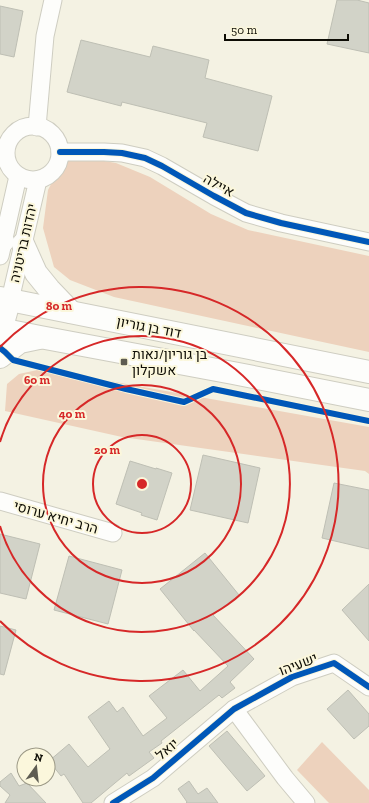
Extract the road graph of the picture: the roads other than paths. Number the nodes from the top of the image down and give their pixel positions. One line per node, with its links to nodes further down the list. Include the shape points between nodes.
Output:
1 (50, 1): 2 (street)
2 (37, 126): 3 (street, via 20,130); 4 (street, via 52,134)
3 (4, 140): 5 (street, via 7,161)
4 (60, 152): 6 (street, via 54,171); 7 (street, איילה, via 122,153 145,158 246,213)
5 (18, 176): 6 (street); 8 (street, יהדות בריטניה)
6 (38, 180): 8 (street, יהדות בריטניה)
7 (369, 242)
8 (7, 246): 9 (street, יהדות בריטניה); 10 (main road, via 36,273)
9 (5, 299): 10 (main road, דוד בן גוריון); 11 (street, יהדות בריטניה)
10 (71, 312): 14 (main road, דוד בן גוריון)
11 (1, 331): 12 (main road)
12 (40, 337): 13 (main road, via 20,342); 15 (main road)
13 (0, 356)
14 (369, 372)
15 (369, 400)
16 (0, 501): 17 (street, הרב יחיא ערוסי)
17 (113, 533)
18 (369, 687): 19 (street, ישעיהו, via 334,663 292,677)
19 (234, 709): 20 (street, יואל, via 153,778); 21 (street)
20 (113, 803)
21 (306, 803)

